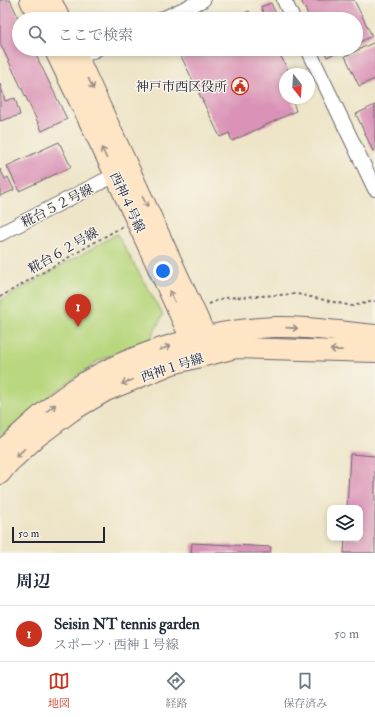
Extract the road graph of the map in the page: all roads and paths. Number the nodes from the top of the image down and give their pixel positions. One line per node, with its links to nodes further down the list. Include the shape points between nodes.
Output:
1 (30, 0): 5 (street)
2 (51, 0): 6 (street)
3 (203, 0): 7 (street)
4 (284, 0): 8 (street)
5 (36, 12)
6 (57, 12)
7 (177, 12)
8 (290, 12)
9 (57, 56): 12 (street, 西神４号線, one-way to 9)
10 (77, 56): 18 (street, 西神４号線, one-way to 18)
11 (311, 56): 13 (street)
12 (115, 175): 14 (street, 西神４号線); 15 (street, 糀台５２号線)
13 (375, 189)
14 (136, 219): 16 (path, 糀台６２号線); 20 (street, 西神４号線, one-way to 14)
15 (0, 234)
16 (0, 297)
17 (375, 301): 18 (path, via 352,306 297,294 223,298)
18 (194, 308): 20 (street, 西神４号線)
19 (375, 335): 20 (street, 西神１号線, one-way to 19, via 275,327)
20 (199, 336): 22 (street, 西神４号線); 23 (street, 西神１号線, one-way to 20, via 82,384 117,365)
21 (375, 352): 22 (street, 西神１号線, one-way to 22, via 236,348)
22 (206, 356): 24 (street, 西神１号線, one-way to 24, via 172,364 106,390 37,436)
23 (0, 452)
24 (0, 474)

